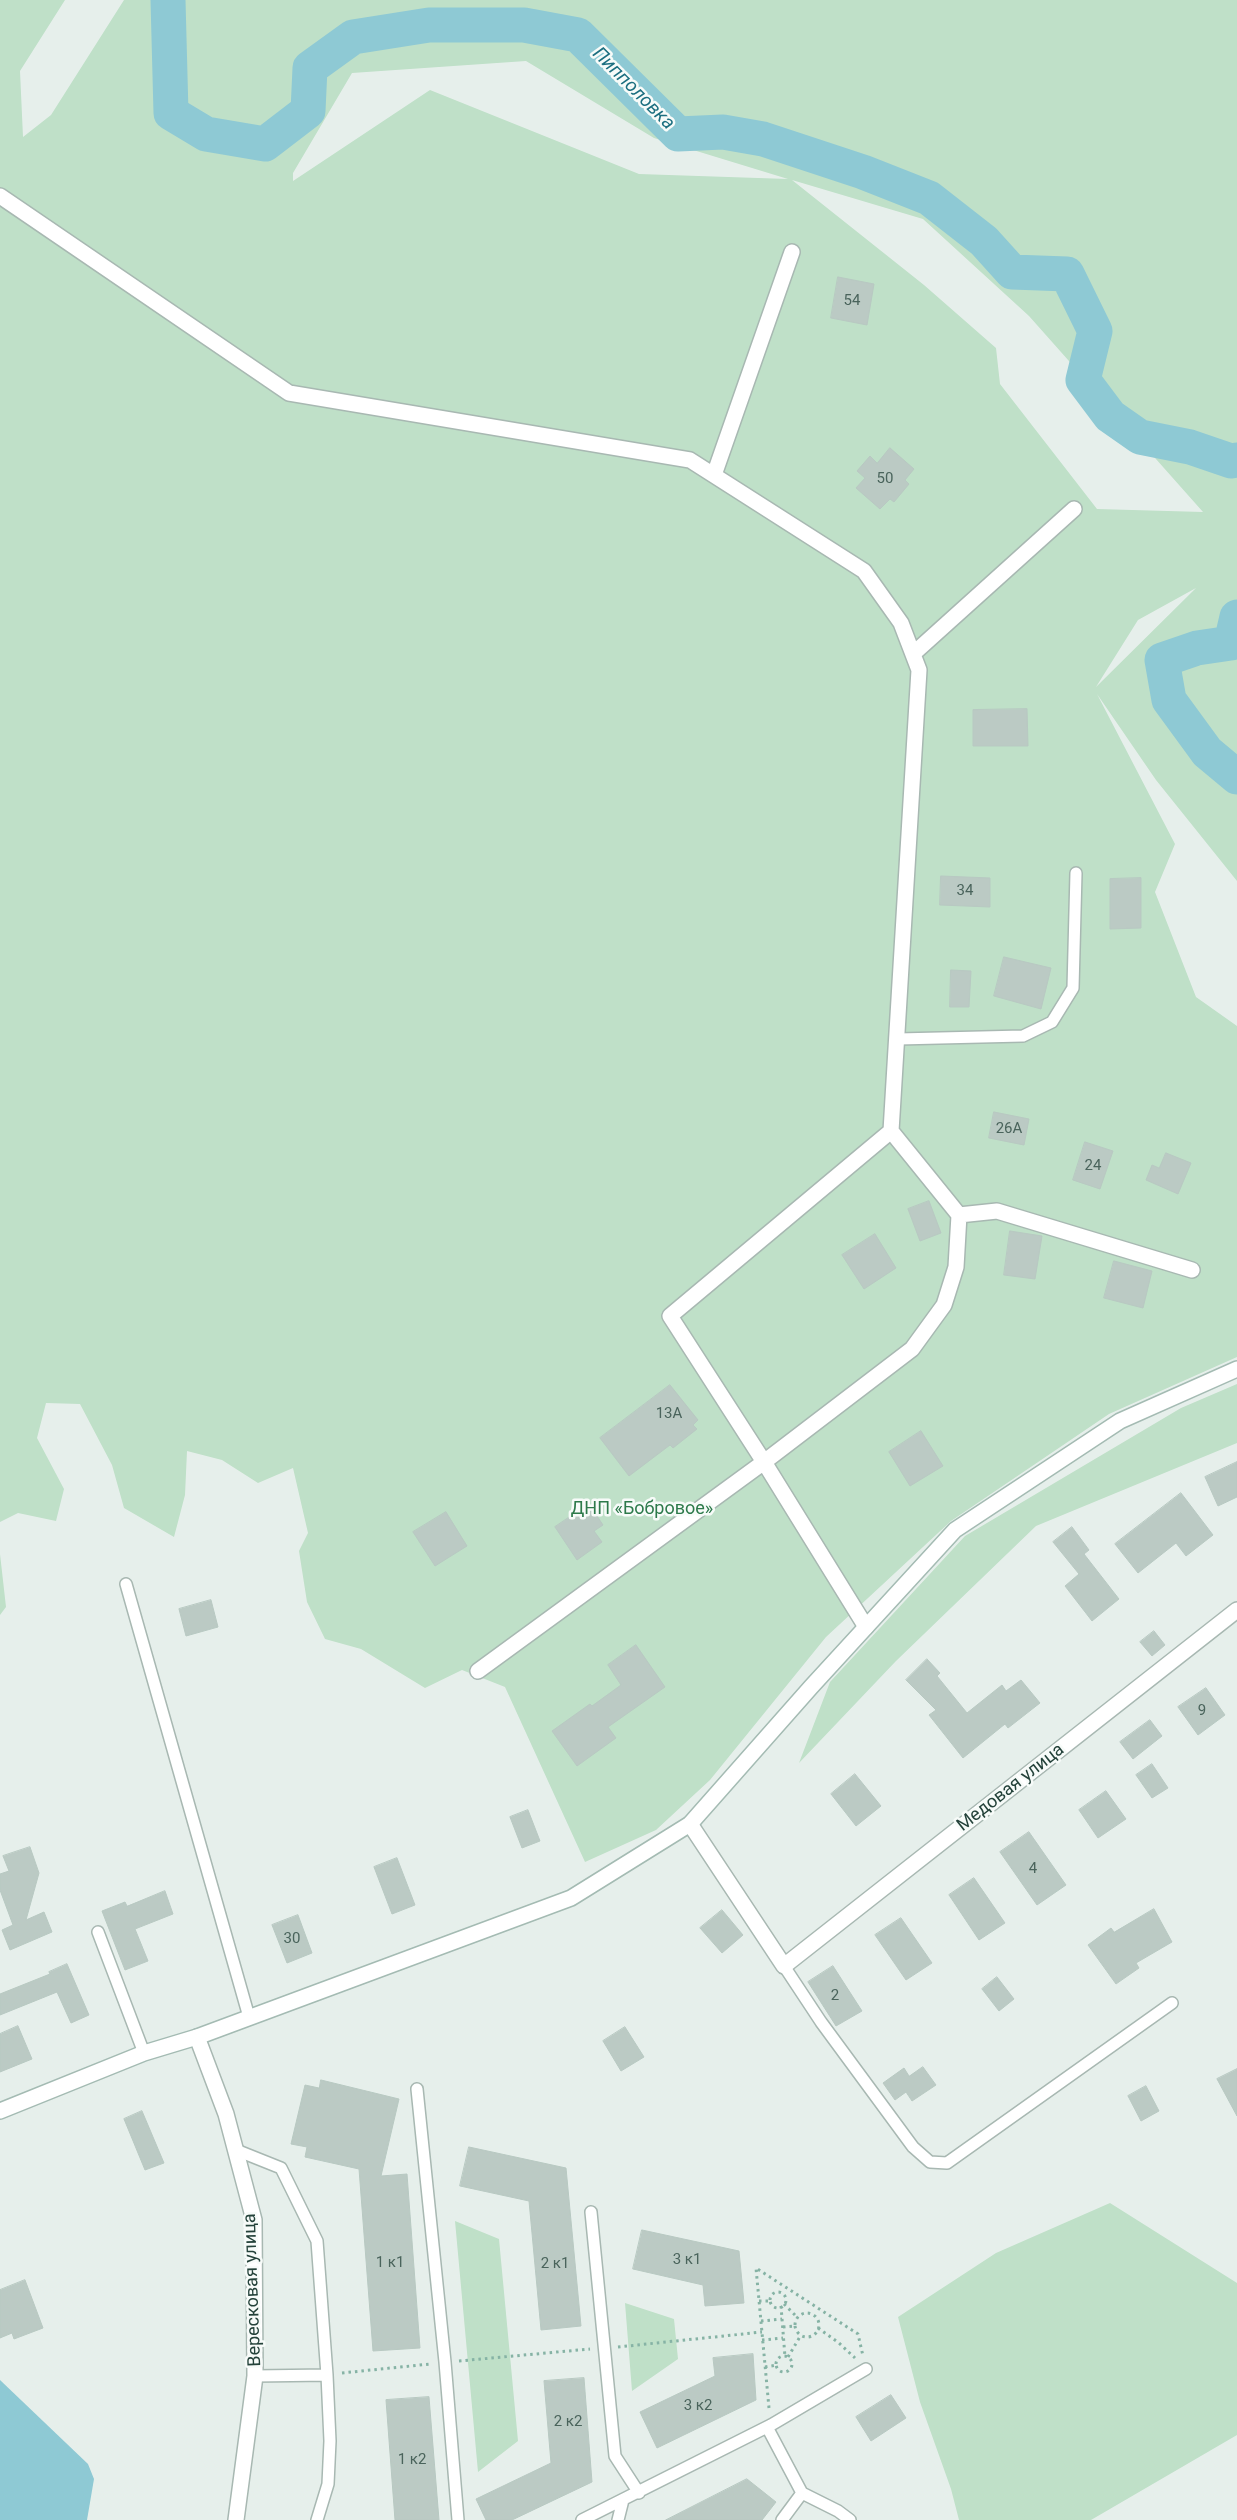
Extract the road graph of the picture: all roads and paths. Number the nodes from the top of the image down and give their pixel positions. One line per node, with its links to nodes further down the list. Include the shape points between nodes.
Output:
1 (0, 196): 3 (street, via 290,393 690,460)
2 (792, 252): 3 (street)
3 (714, 475): 5 (street, via 864,571 901,623)
4 (1074, 509): 5 (street)
5 (913, 654): 7 (street, via 919,670)
6 (1076, 872): 7 (lane, via 1073,988 1052,1022 1024,1036)
7 (898, 1039): 8 (street)
8 (891, 1131): 9 (street); 12 (street, via 670,1316)
9 (959, 1215): 10 (street, via 997,1211); 12 (street, via 956,1267 944,1306 912,1349)
10 (1192, 1270)
11 (1237, 1369): 15 (street, via 1120,1421 955,1530)
12 (764, 1462): 15 (street); 16 (street)
13 (126, 1584): 21 (lane)
14 (1237, 1610): 19 (street, Медовая улица)
15 (866, 1627): 17 (street)
16 (478, 1671)
17 (690, 1824): 19 (street); 21 (street, via 571,1898)
18 (98, 1932): 23 (lane)
19 (784, 1966): 20 (lane, via 821,2022 908,2139 930,2162 947,2163)
20 (1172, 2003)
21 (249, 2017): 22 (street)
22 (197, 2037): 23 (street); 26 (street, Вересковая улица)
23 (144, 2053): 25 (street)
24 (417, 2089): 47 (lane)
25 (0, 2111)
26 (236, 2150): 51 (lane, via 281,2168 317,2241); 52 (street, Вересковая улица, via 254,2220)
27 (591, 2212): 45 (lane)
28 (786, 2287): 29 (path); 30 (path, via 756,2268); 33 (path)
29 (783, 2294): 31 (path, via 772,2294); 32 (path, via 785,2301)
30 (759, 2301): 31 (path); 37 (path)
31 (770, 2301): 32 (path, via 774,2306)
32 (782, 2305): 35 (path); 36 (path)
33 (819, 2309): 34 (path); 50 (path, via 858,2334)
34 (814, 2316): 35 (path, via 806,2313); 40 (path)
35 (798, 2318): 38 (path)
36 (782, 2319): 37 (path); 39 (path)
37 (761, 2321): 41 (path)
38 (796, 2326): 39 (path); 42 (path)
39 (783, 2327): 43 (path)
40 (818, 2328): 42 (path, via 813,2335); 50 (path)
41 (762, 2332): 44 (path); 45 (path)
42 (801, 2335): 46 (path)
43 (784, 2338): 44 (path); 46 (path)
44 (762, 2340): 49 (path)
45 (605, 2348): 47 (path); 54 (lane, via 615,2456)
46 (787, 2357): 48 (path, via 779,2358); 48 (path, via 792,2361 790,2370 781,2371)
47 (446, 2362): 51 (path); 59 (lane)
48 (777, 2365): 49 (path)
49 (765, 2367): 53 (path)
50 (866, 2369): 53 (lane)
51 (327, 2375): 52 (lane); 58 (lane, via 328,2484)
52 (255, 2376): 57 (street, Вересковая улица)
53 (769, 2426): 54 (lane); 55 (lane)
54 (639, 2493): 56 (lane)
55 (802, 2493): 62 (lane); 63 (lane)
56 (623, 2500): 60 (lane); 61 (lane)
57 (236, 2520)
58 (317, 2520)
59 (458, 2520)
60 (582, 2520)
61 (618, 2520)
62 (782, 2520)
63 (850, 2520)

